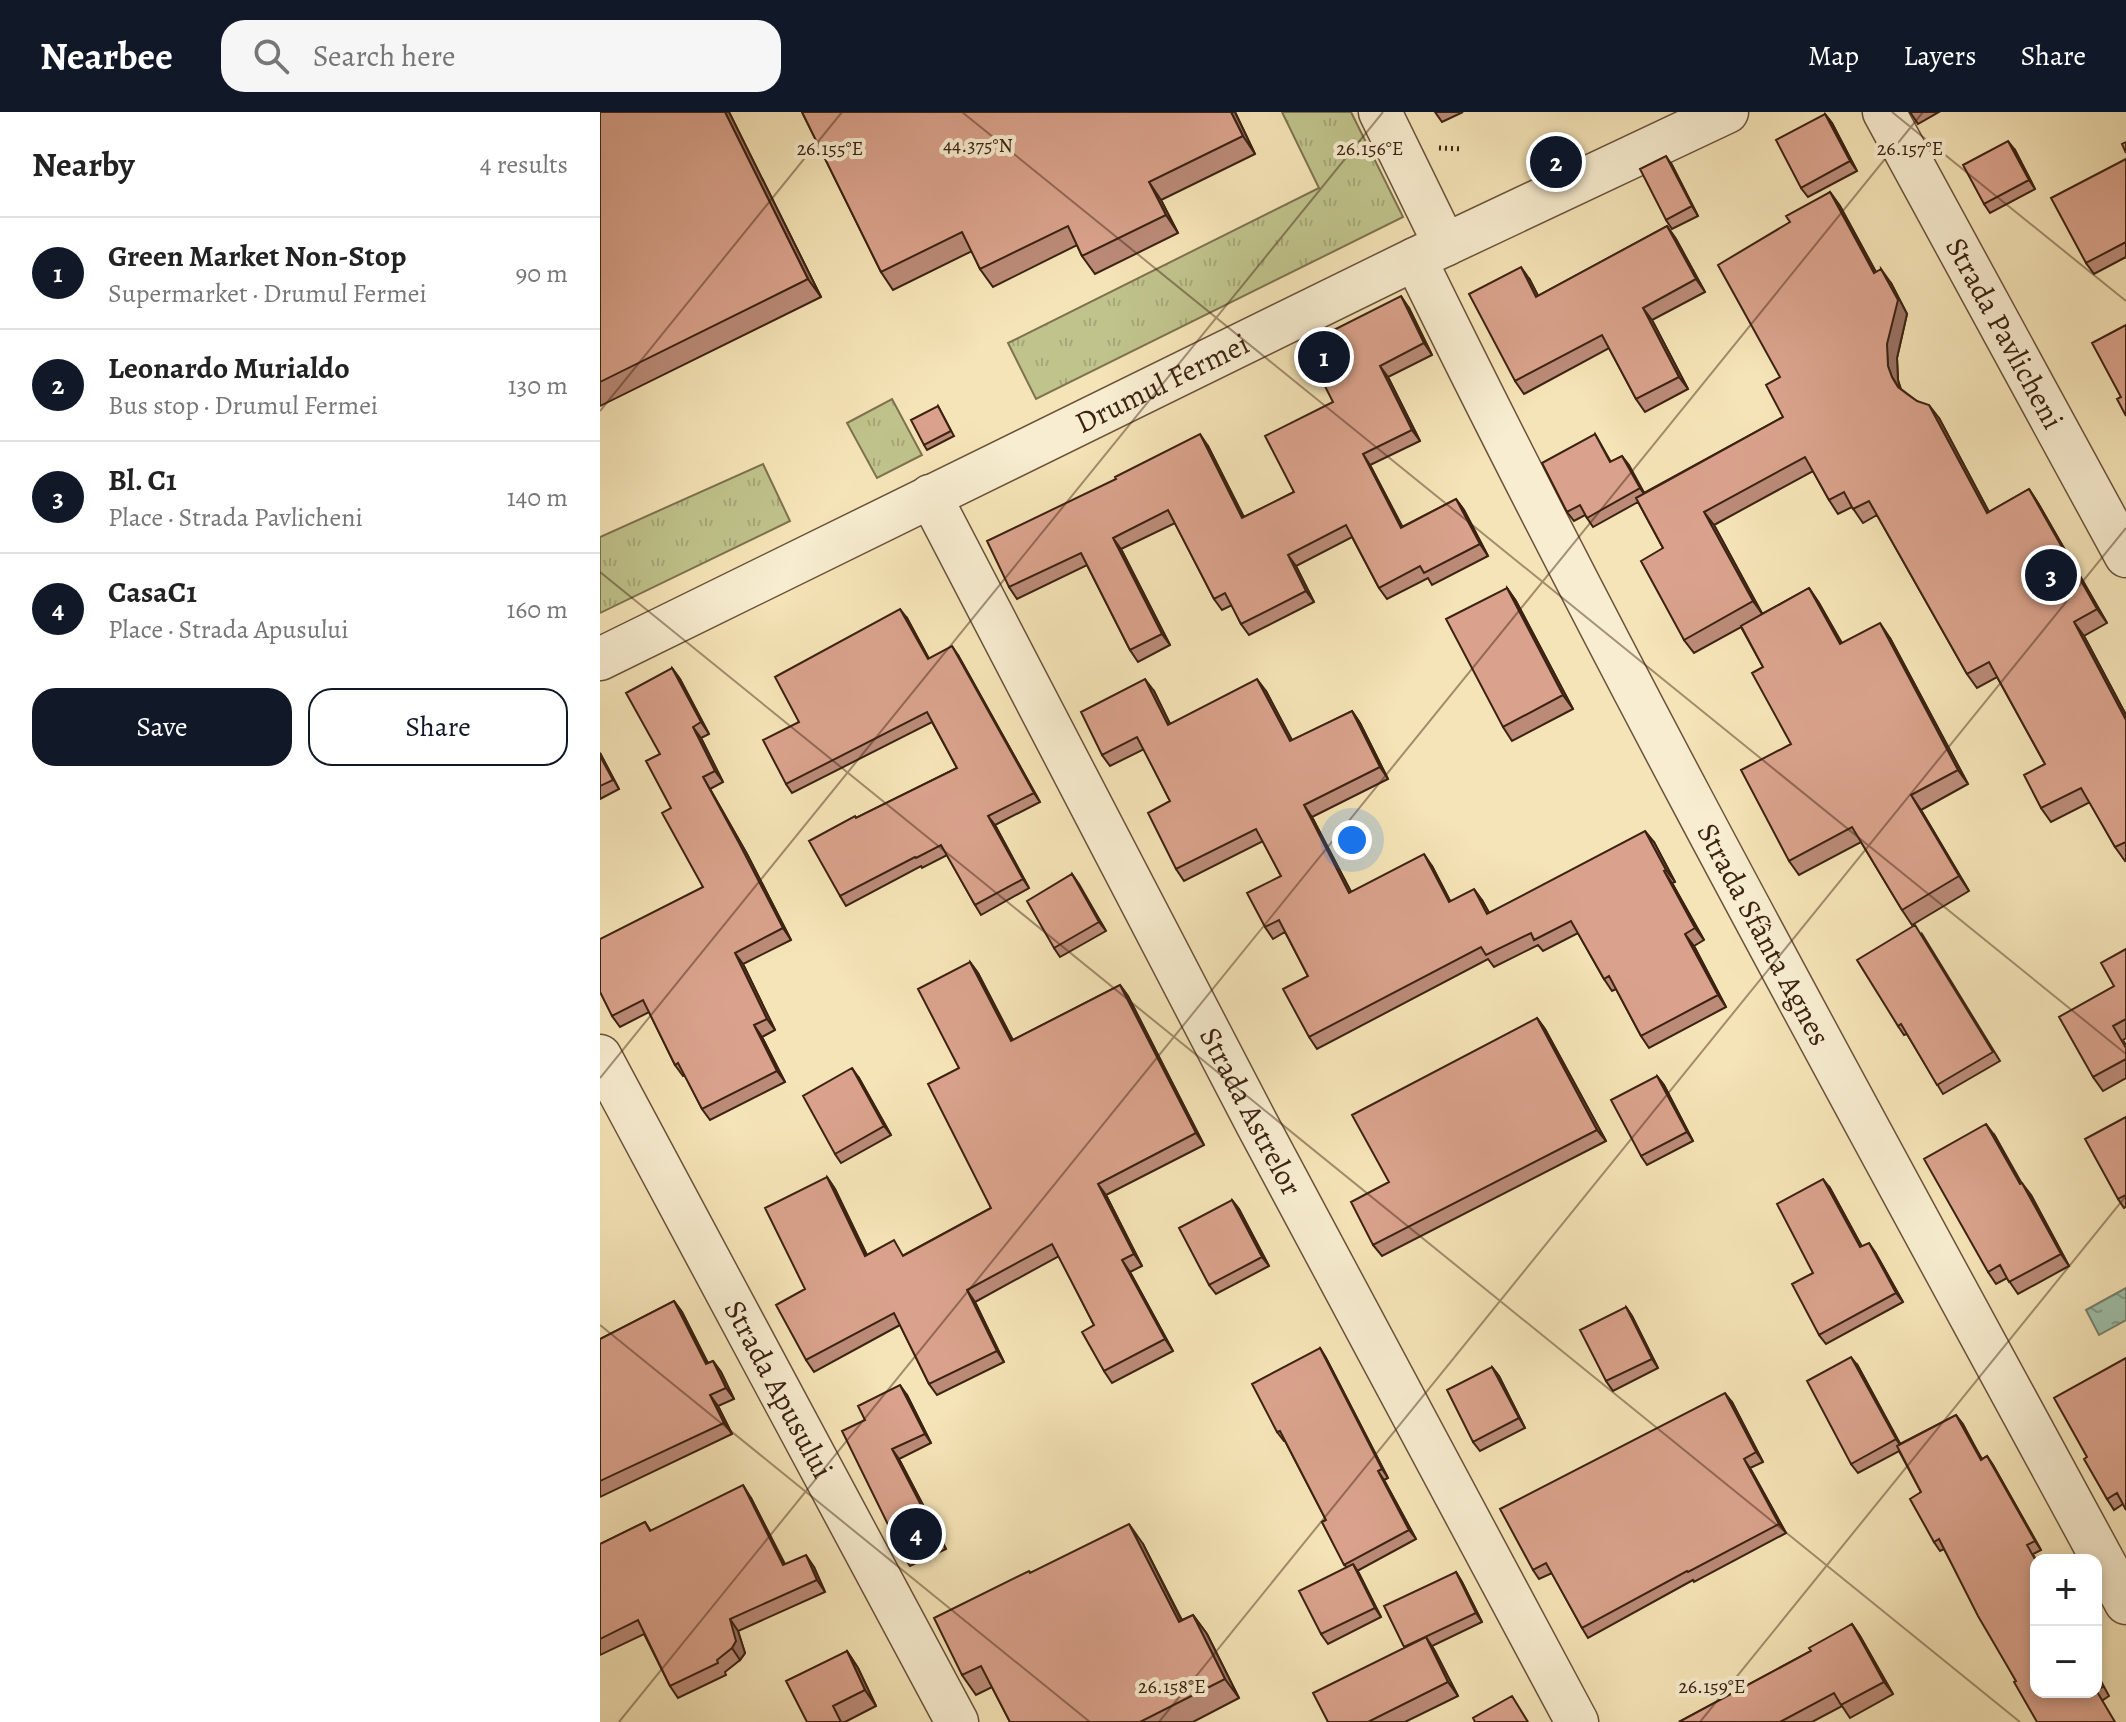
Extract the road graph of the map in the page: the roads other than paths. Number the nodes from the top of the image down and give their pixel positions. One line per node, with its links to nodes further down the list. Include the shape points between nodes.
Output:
1 (1380, 112): 4 (street, Strada Sfânta Agnes)
2 (1727, 112): 4 (street, Drumul Fermei)
3 (1884, 112): 6 (street, Strada Pavlicheni)
4 (1430, 252): 5 (street, Drumul Fermei); 9 (street, Strada Sfânta Agnes, via 1533,498)
5 (930, 496): 7 (street, Drumul Fermei); 11 (street, Strada Astrelor)
6 (2126, 556)
7 (600, 659)
8 (600, 1056): 10 (street, Strada Apusului)
9 (2126, 1603)
10 (957, 1722)
11 (1577, 1722)

